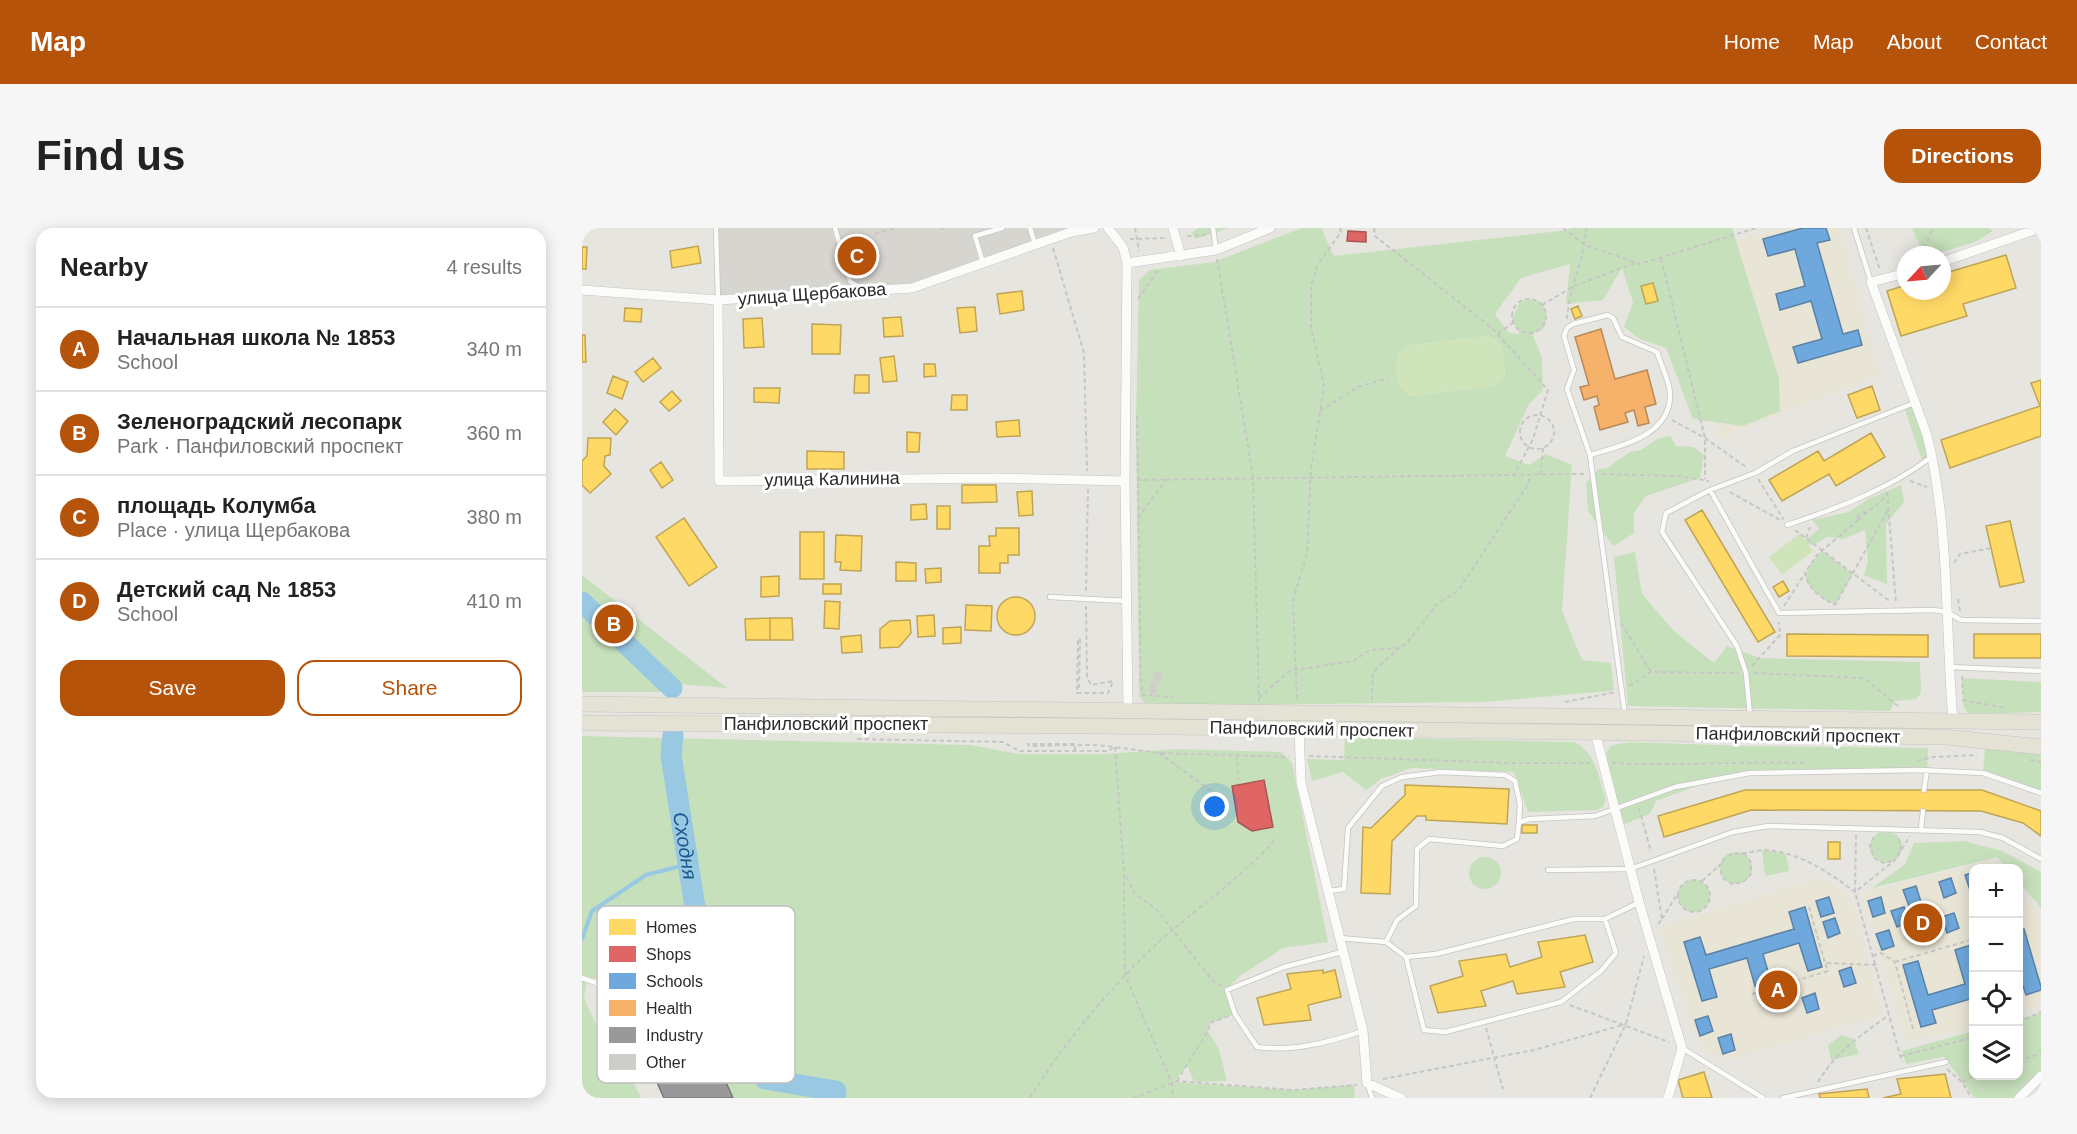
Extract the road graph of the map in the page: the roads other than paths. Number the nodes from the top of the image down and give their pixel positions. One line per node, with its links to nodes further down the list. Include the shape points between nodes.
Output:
1 (716, 228): 24 (lane)
2 (835, 228): 23 (lane, via 850,281)
3 (1002, 228): 18 (lane, via 975,236)
4 (1030, 228): 14 (lane)
5 (1089, 228): 6 (street, улица Щербакова); 14 (street, улица Щербакова)
6 (1094, 228)
7 (1108, 228): 19 (street, via 1123,247)
8 (1173, 228): 16 (street)
9 (1213, 228): 15 (lane)
10 (1270, 228): 15 (street)
11 (1854, 228): 21 (lane)
12 (2040, 228): 13 (street)
13 (2024, 231): 17 (street)
14 (1036, 246): 18 (street, улица Щербакова)
15 (1216, 250): 16 (street)
16 (1181, 256): 19 (street)
17 (1951, 259)
18 (983, 263): 23 (street, улица Щербакова, via 912,288)
19 (1127, 263): 28 (street)
20 (1897, 275): 21 (street)
21 (1871, 282): 25 (street)
22 (582, 290): 24 (street, улица Щербакова)
23 (864, 291): 24 (street, улица Щербакова)
24 (718, 300): 28 (street, улица Калинина, via 719,481)
25 (1914, 403): 27 (street); 29 (lane, via 1793,451 1755,473)
26 (1590, 455): 26 (lane, via 1643,438 1663,416 1670,393 1657,352 1628,341 1608,315 1573,324 1567,328 1564,343 1574,370 1567,390); 39 (lane)
27 (1932, 456): 30 (lane, via 1905,477 1844,506); 33 (street)
28 (1125, 481): 32 (street)
29 (1710, 490): 33 (lane, via 1779,613); 40 (lane, via 1666,513 1662,532 1737,646 1746,673)
30 (1787, 525)
31 (1050, 597): 32 (lane)
32 (1127, 601): 38 (street)
33 (1947, 612): 34 (lane, via 1961,620); 35 (street)
34 (2041, 621)
35 (1949, 667): 36 (lane); 41 (street)
36 (2041, 671)
37 (582, 704): 38 (main road, Панфиловский проспект)
38 (1128, 711): 39 (main road, Панфиловский проспект)
39 (1626, 717): 40 (main road, Панфиловский проспект)
40 (1751, 720): 41 (main road, Панфиловский проспект)
41 (1953, 722): 42 (main road, Панфиловский проспект)
42 (2041, 722)
43 (582, 723): 44 (main road, Панфиловский проспект)
44 (1299, 728): 45 (main road, Панфиловский проспект); 57 (street, via 1301,783)
45 (1595, 732): 46 (main road, Панфиловский проспект, via 1945,736); 50 (street)
46 (2041, 747)
47 (1927, 770): 48 (lane); 49 (lane, via 1983,773); 50 (lane, via 1750,773 1675,787)
48 (1924, 790)
49 (2041, 793)
50 (1614, 809): 52 (lane, via 1595,816); 55 (street)
51 (1923, 811): 53 (lane)
52 (1520, 822): 57 (lane, via 1515,781 1505,775 1441,772 1402,777 1382,786 1348,828 1344,889); 61 (lane, via 1517,839 1503,846 1429,839 1417,849 1416,906 1397,920)
53 (1921, 829): 54 (lane, via 2003,837); 55 (lane, via 1768,826 1733,832)
54 (2041, 859)
55 (1630, 869): 56 (lane); 58 (street)
56 (1548, 870)
57 (1328, 891): 60 (street)
58 (1639, 902): 59 (lane); 67 (street)
59 (1605, 918): 63 (lane, via 1574,919 1436,954); 63 (lane, via 1616,953 1561,1002 1444,1032 1424,1030)
60 (1339, 938): 61 (lane); 62 (street)
61 (1386, 942): 63 (lane)
62 (1342, 952): 66 (street); 66 (lane, via 1284,967 1227,990 1235,1014 1257,1047 1272,1050 1327,1043)
63 (1406, 957)
64 (582, 978): 65 (lane)
65 (597, 983)
66 (1363, 1031): 70 (street)
67 (1683, 1048): 73 (street); 74 (lane)
68 (1943, 1062): 75 (lane)
69 (2041, 1076): 76 (street)
70 (1367, 1083): 71 (lane); 72 (street)
71 (1372, 1098)
72 (1401, 1098)
73 (1668, 1098)
74 (1763, 1098)
75 (1783, 1098)
76 (2019, 1098)

